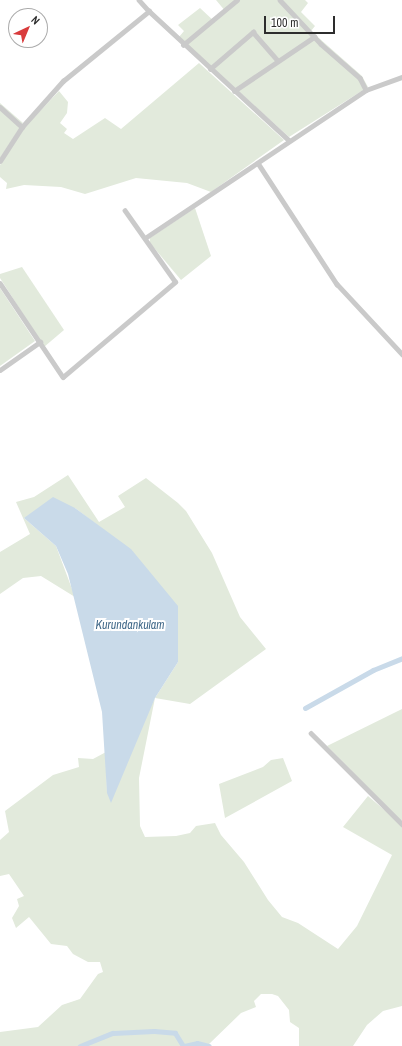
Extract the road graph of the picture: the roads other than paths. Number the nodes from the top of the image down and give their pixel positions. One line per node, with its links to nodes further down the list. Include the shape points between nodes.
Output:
1 (139, 0): 4 (street)
2 (237, 0): 6 (street)
3 (280, 0): 5 (street)
4 (149, 11): 6 (street); 13 (street, via 63,81)
5 (314, 37): 7 (street); 10 (street, via 360,78)
6 (183, 45): 8 (street)
7 (278, 61): 8 (street, via 253,32); 11 (street)
8 (210, 69): 11 (street)
9 (402, 76): 10 (street)
10 (366, 90): 14 (street)
11 (234, 91): 14 (street)
12 (0, 107): 13 (street)
13 (22, 127): 15 (street)
14 (289, 140): 16 (street)
15 (0, 161)
16 (258, 163): 18 (street); 21 (street, via 337,284)
17 (125, 211): 18 (street)
18 (145, 238): 20 (street, via 175,282 64,377)
19 (0, 283): 20 (street)
20 (40, 342): 22 (street)
21 (402, 354)
22 (0, 370)
23 (311, 733): 24 (street)
24 (402, 824)

